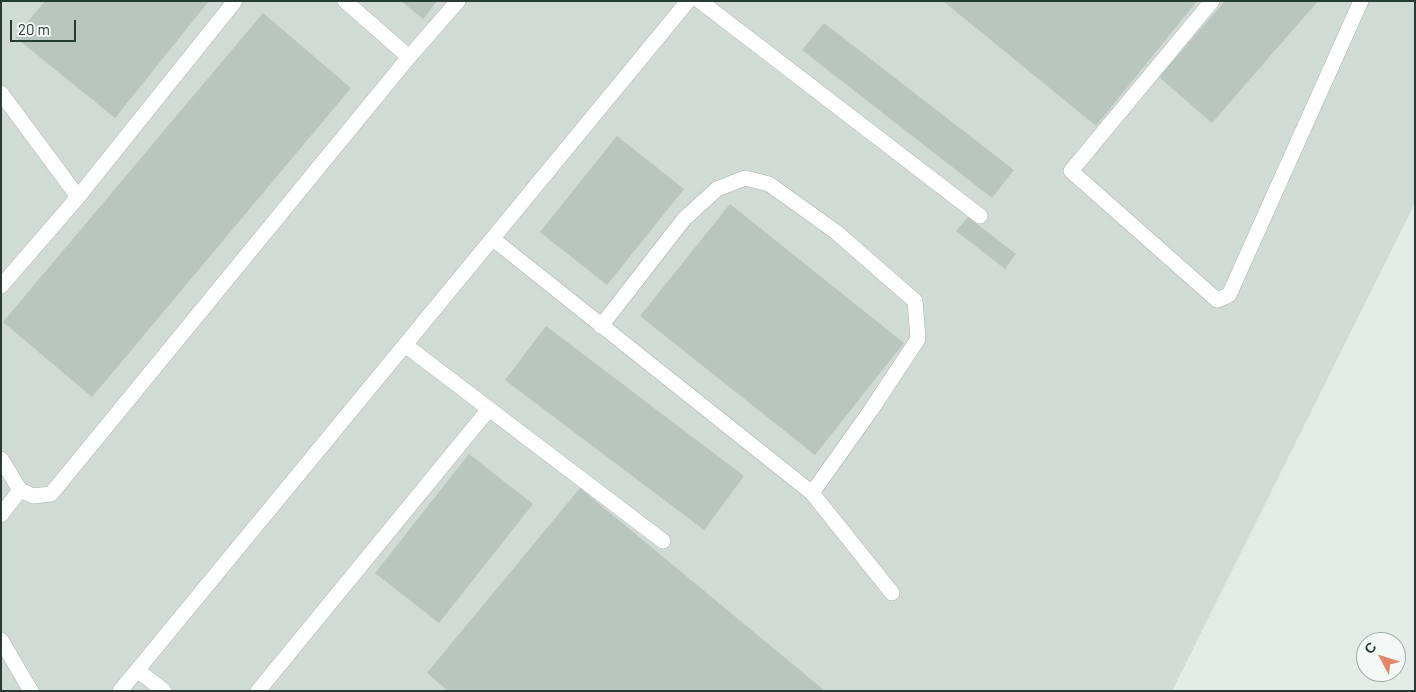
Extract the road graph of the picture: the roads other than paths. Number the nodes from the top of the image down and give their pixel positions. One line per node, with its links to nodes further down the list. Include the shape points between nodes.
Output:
1 (236, 1): 10 (street)
2 (345, 1): 8 (street)
3 (458, 1): 8 (street)
4 (688, 1): 12 (street)
5 (700, 1): 11 (street)
6 (1212, 1): 7 (street, via 1071,171 1217,300 1228,295)
7 (1361, 1)
8 (408, 57): 18 (street, via 64,480 51,494 33,496)
9 (1, 93): 10 (street)
10 (78, 197): 13 (street)
11 (980, 216)
12 (493, 239): 14 (street); 15 (street)
13 (1, 286)
14 (601, 326): 19 (street); 19 (street, via 684,220 717,189 745,178 769,184 836,232 915,301 918,339)
15 (405, 345): 16 (street); 24 (street)
16 (489, 409): 21 (street); 28 (street)
17 (1, 459): 18 (street)
18 (20, 490): 20 (street)
19 (812, 493): 22 (street)
20 (1, 514)
21 (663, 541)
22 (892, 593)
23 (1, 640): 25 (street)
24 (137, 670): 26 (street); 27 (street)
25 (30, 691)
26 (120, 691)
27 (164, 691)
28 (258, 691)

